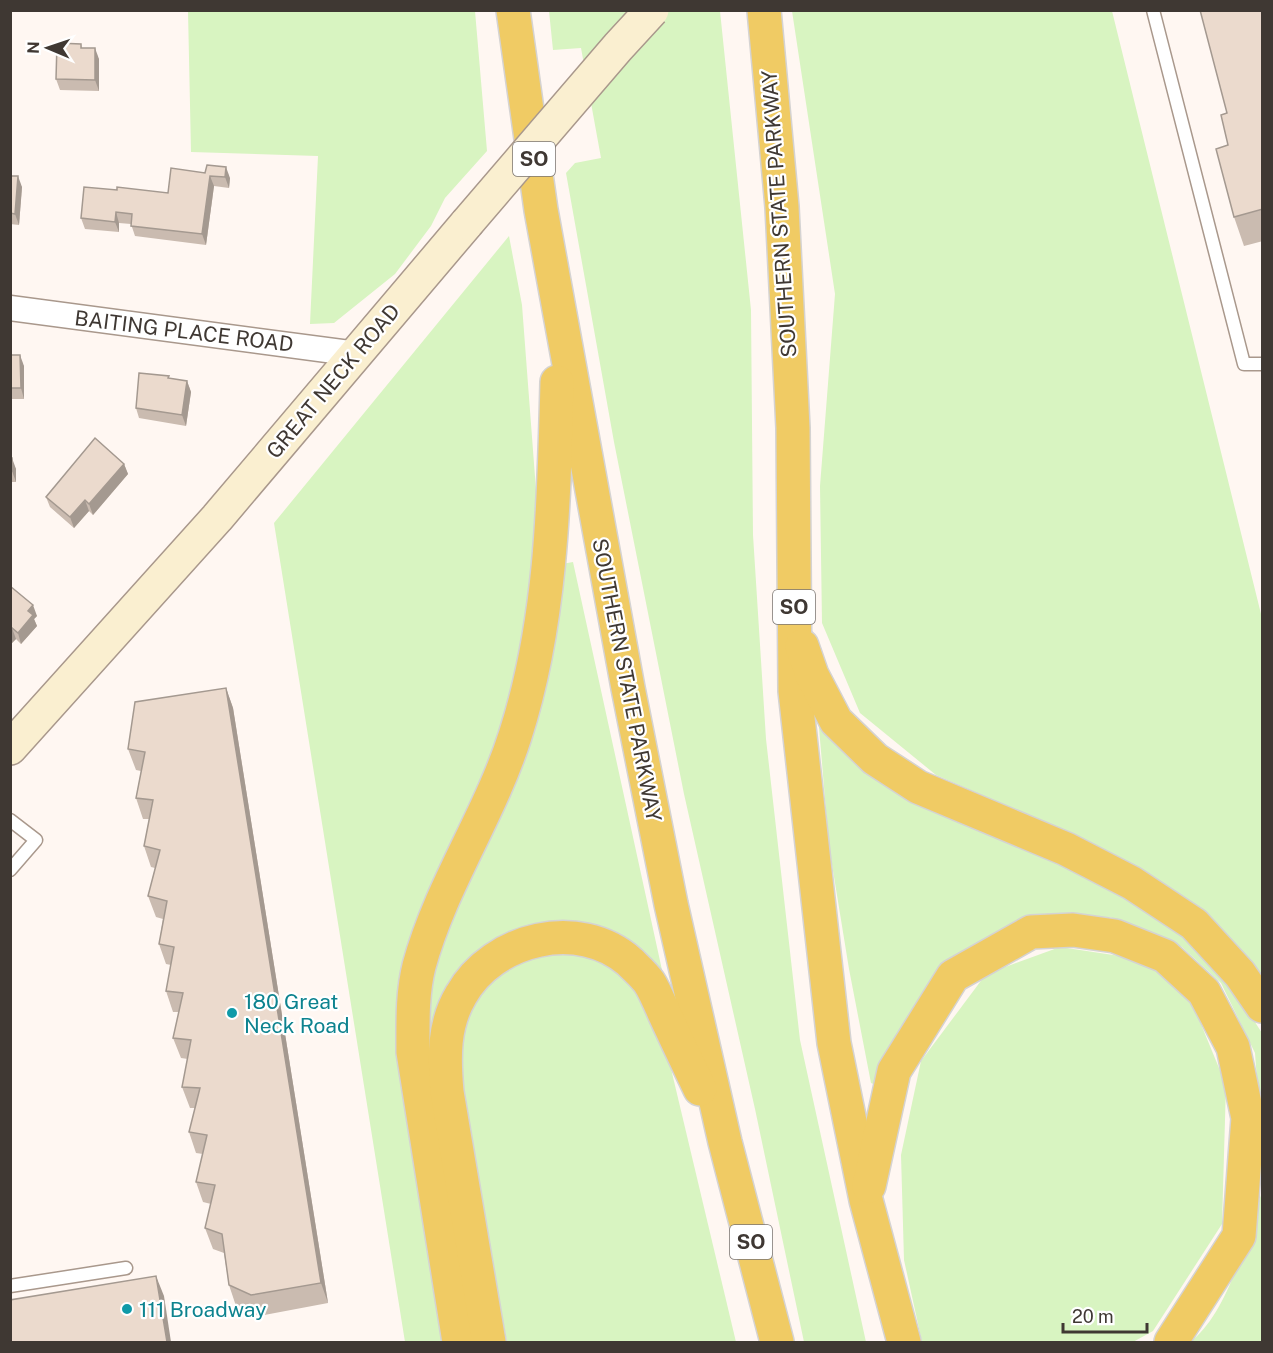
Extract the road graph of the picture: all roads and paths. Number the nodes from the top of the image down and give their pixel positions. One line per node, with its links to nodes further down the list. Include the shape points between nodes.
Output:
1 (513, 10): 6 (highway, SOUTHERN STATE PARKWAY / SO)
2 (652, 10): 7 (main road, GREAT NECK ROAD, bridge)
3 (764, 10): 9 (highway, SOUTHERN STATE PARKWAY / SO, via 783,219 793,428)
4 (1154, 10): 8 (lane, via 1244,364)
5 (10, 308): 7 (street, BAITING PLACE ROAD)
6 (560, 320): 14 (highway, SOUTHERN STATE PARKWAY / SO, via 671,904); 18 (highway, via 549,572 529,687 502,773 430,929 413,1009 413,1052)
7 (357, 354): 10 (main road, GREAT NECK ROAD, via 218,518)
8 (1263, 364)
9 (795, 626): 13 (highway, via 812,675 836,721 874,759 918,787 1066,849 1132,883 1194,924 1240,974); 15 (highway, SOUTHERN STATE PARKWAY / SO, via 795,691 834,1043)
10 (10, 748)
11 (10, 820): 12 (lane, via 36,840)
12 (10, 870)
13 (1263, 1006)
14 (725, 1142): 19 (highway, via 649,982 607,946 559,938 520,944 474,975 459,997 447,1030 444,1059); 20 (highway, SOUTHERN STATE PARKWAY / SO)
15 (866, 1200): 21 (highway, SOUTHERN STATE PARKWAY / SO); 22 (highway, via 894,1071 953,976 1031,932 1073,930 1115,936 1165,956 1204,992 1233,1047 1248,1118 1239,1236)
16 (126, 1268): 17 (lane)
17 (10, 1286)
18 (459, 1342)
19 (489, 1342)
20 (777, 1342)
21 (904, 1342)
22 (1171, 1342)

